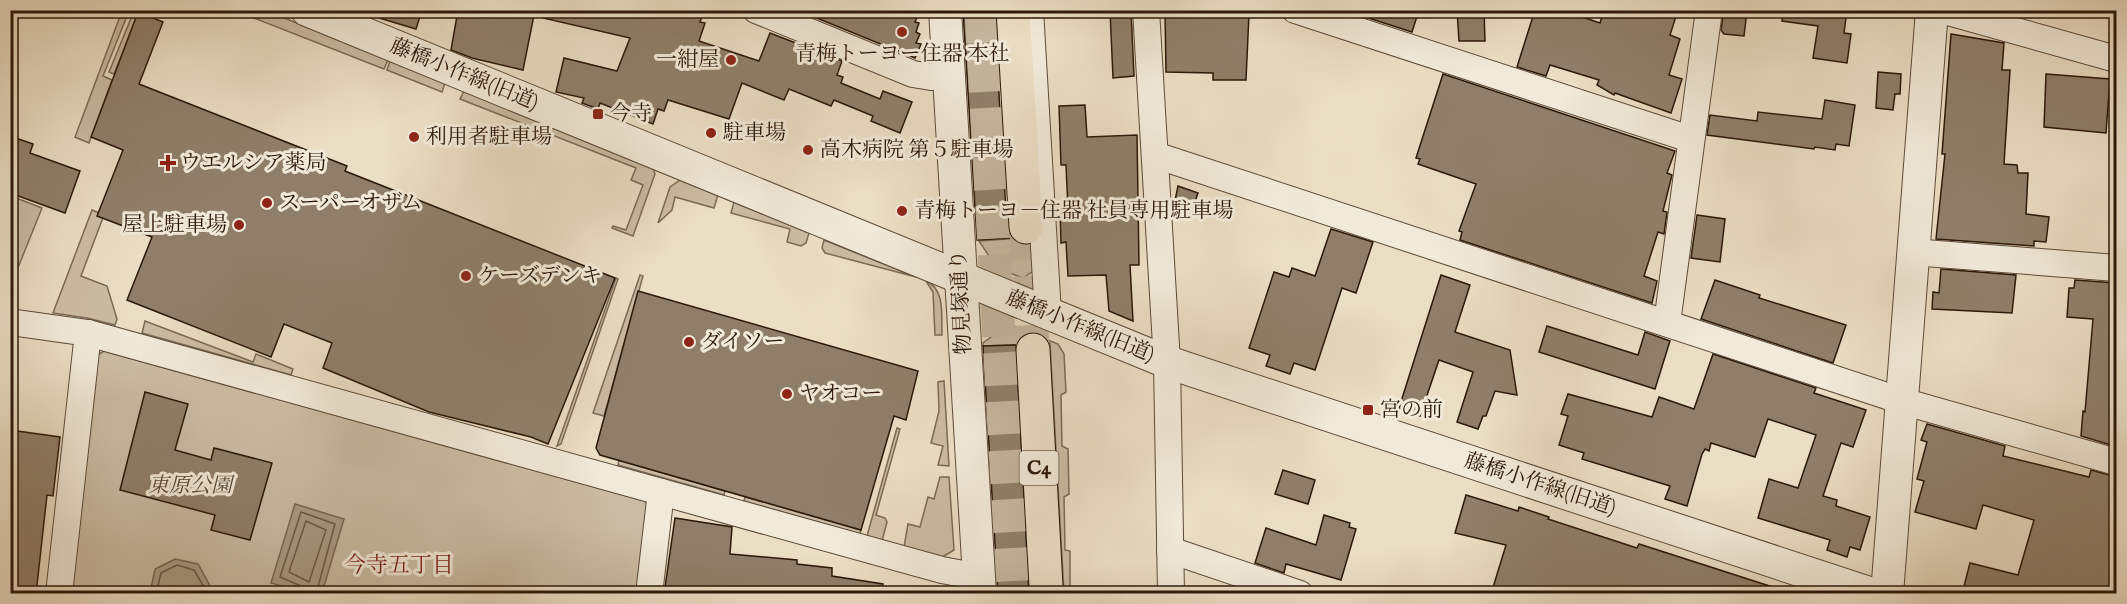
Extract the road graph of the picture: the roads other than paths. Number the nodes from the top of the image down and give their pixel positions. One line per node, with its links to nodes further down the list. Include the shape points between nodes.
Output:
1 (307, 10): 18 (street, 藤橋小作線(旧道))
2 (756, 10): 12 (street, via 913,74)
3 (945, 10): 12 (street, 物見塚通り)
4 (1013, 10): 15 (highway)
5 (1030, 10): 19 (street)
6 (1146, 10): 14 (street)
7 (1295, 10): 13 (street)
8 (1709, 10): 13 (street)
9 (1932, 10): 16 (street)
10 (1941, 10): 11 (street)
11 (2116, 59)
12 (949, 75): 18 (street, 物見塚通り)
13 (1690, 139): 21 (street)
14 (1155, 155): 21 (street); 24 (street)
15 (1026, 227)
16 (1912, 252): 17 (street); 25 (street)
17 (2116, 268)
18 (961, 279): 19 (street, 藤橋小作線(旧道)); 29 (street, 物見塚通り)
19 (1048, 314): 24 (street, 藤橋小作線(旧道))
20 (10, 322): 22 (street)
21 (1667, 323): 25 (street)
22 (88, 333): 27 (street); 31 (street)
23 (1033, 350): 30 (highway, C4)
24 (1167, 362): 28 (street); 35 (street, 藤橋小作線(旧道))
25 (1902, 401): 26 (street); 36 (street)
26 (2116, 462)
27 (661, 492): 29 (street, via 942,570); 32 (street)
28 (1170, 550): 33 (street); 34 (street)
29 (979, 586)
30 (1046, 586)
31 (59, 594)
32 (650, 594)
33 (1171, 594)
34 (1300, 594)
35 (1872, 594)
36 (1887, 594)

